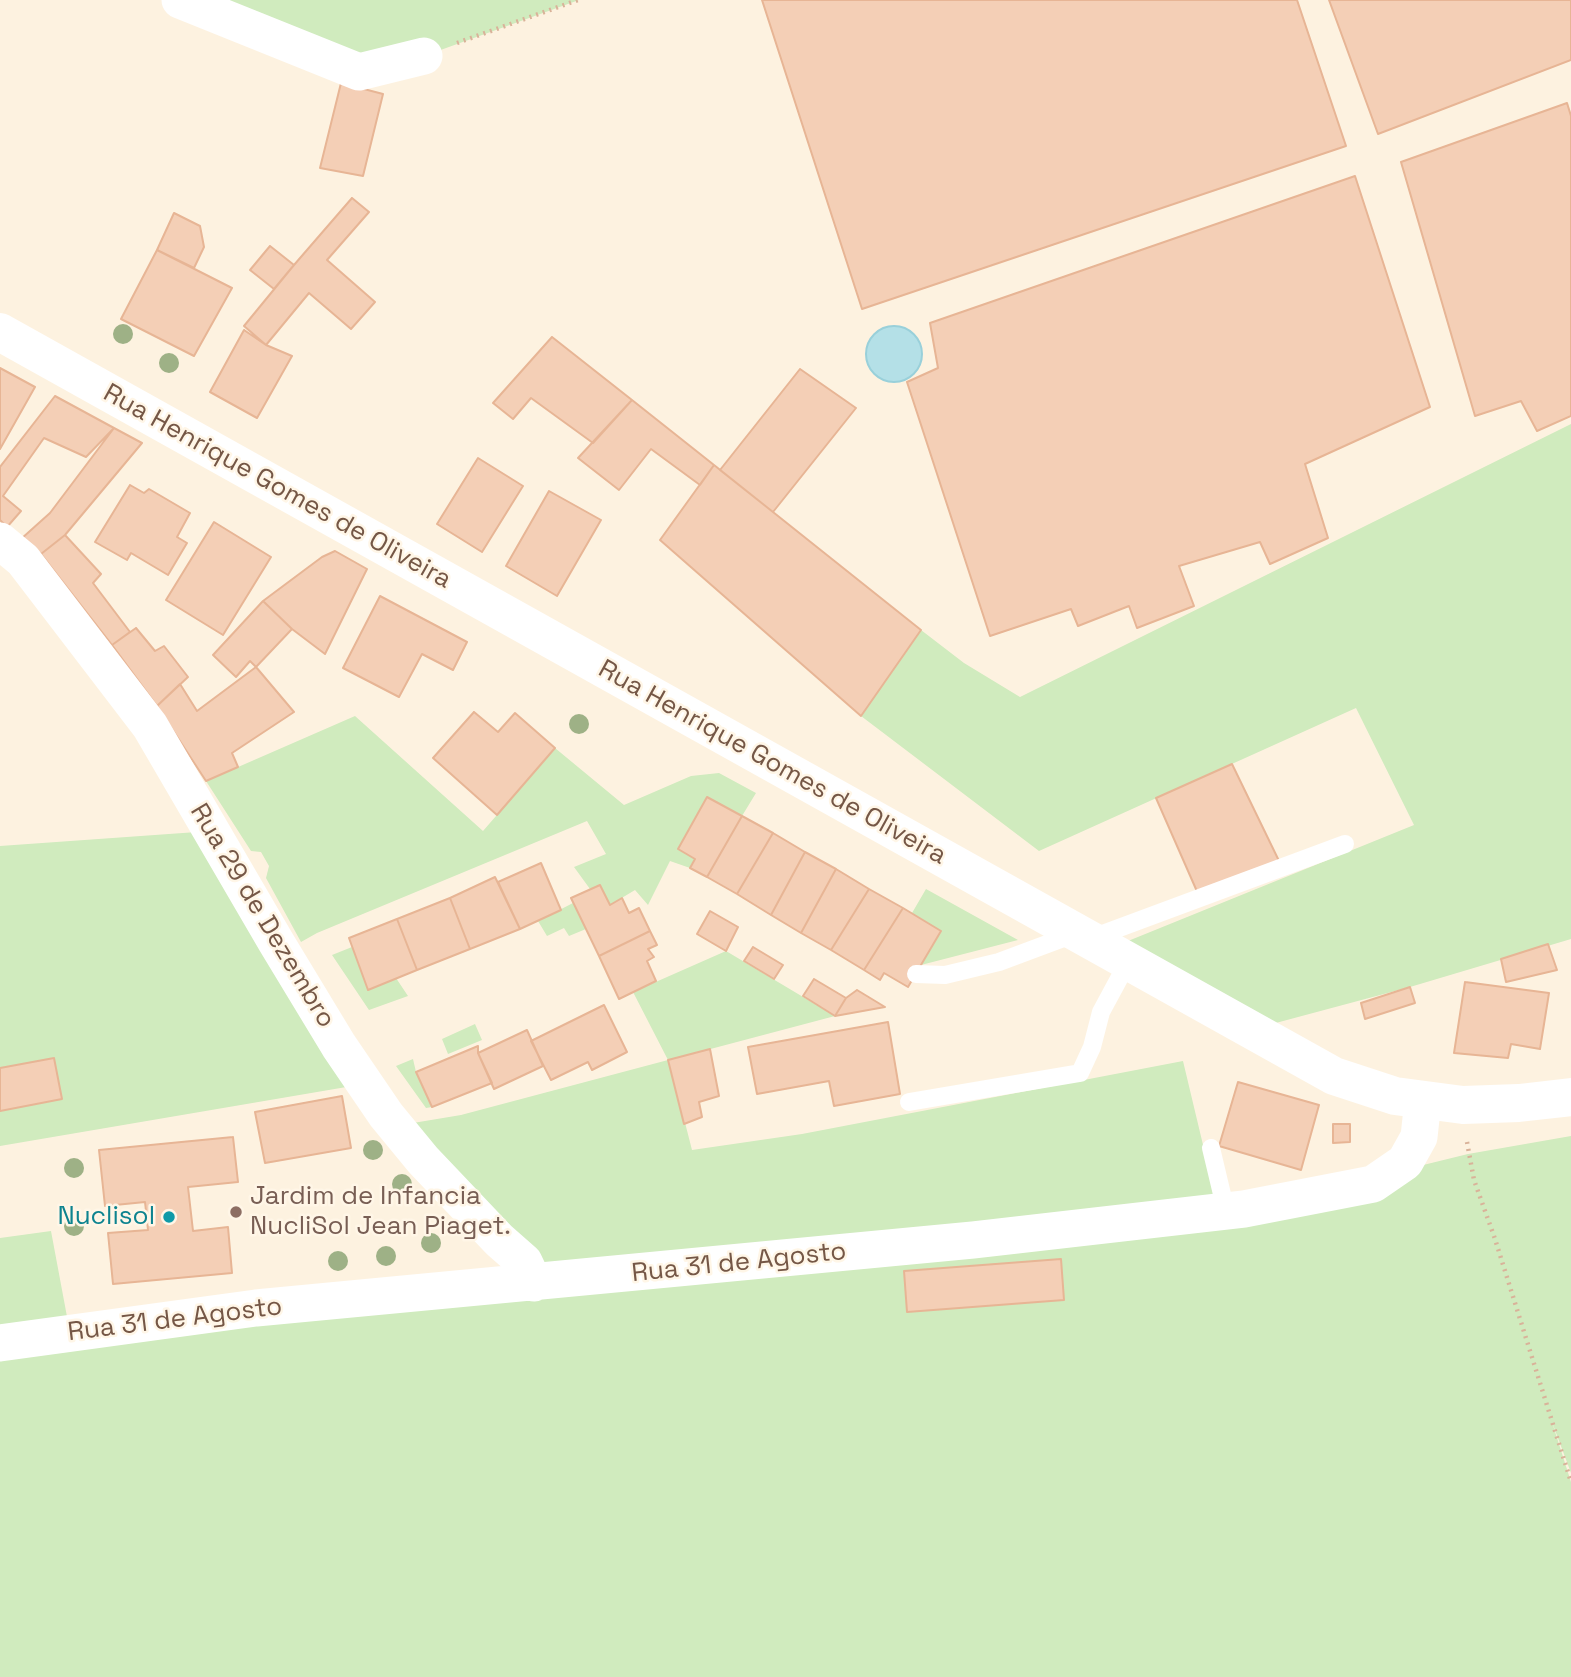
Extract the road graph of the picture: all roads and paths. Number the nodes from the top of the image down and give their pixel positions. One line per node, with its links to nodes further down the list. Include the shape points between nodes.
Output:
1 (180, 0): 3 (street, via 359,72)
2 (578, 0): 3 (path)
3 (424, 56)
4 (0, 332): 7 (street, Rua Henrique Gomes de Oliveira)
5 (0, 541): 16 (street, Rua 29 de Dezembro, via 23,560 150,726 339,1046 386,1115 423,1160 524,1262)
6 (1345, 844): 7 (lane)
7 (1083, 936): 8 (street, Rua Henrique Gomes de Oliveira); 9 (lane, via 945,975)
8 (1128, 962): 11 (street, Rua Henrique Gomes de Oliveira, via 1334,1076); 12 (lane, via 1101,1012 1080,1073)
9 (916, 974)
10 (1571, 1097): 13 (street, Rua Henrique Gomes de Oliveira)
11 (1423, 1100): 13 (street, Rua Henrique Gomes de Oliveira); 15 (street, Rua 31 de Agosto, via 1419,1137 1405,1162 1373,1184)
12 (909, 1102)
13 (1463, 1105): 18 (path, via 1474,1180)
14 (1211, 1148): 15 (lane)
15 (1226, 1211): 16 (street, Rua 31 de Agosto)
16 (534, 1283): 17 (street, Rua 31 de Agosto, via 256,1307)
17 (0, 1343)
18 (1571, 1482)

